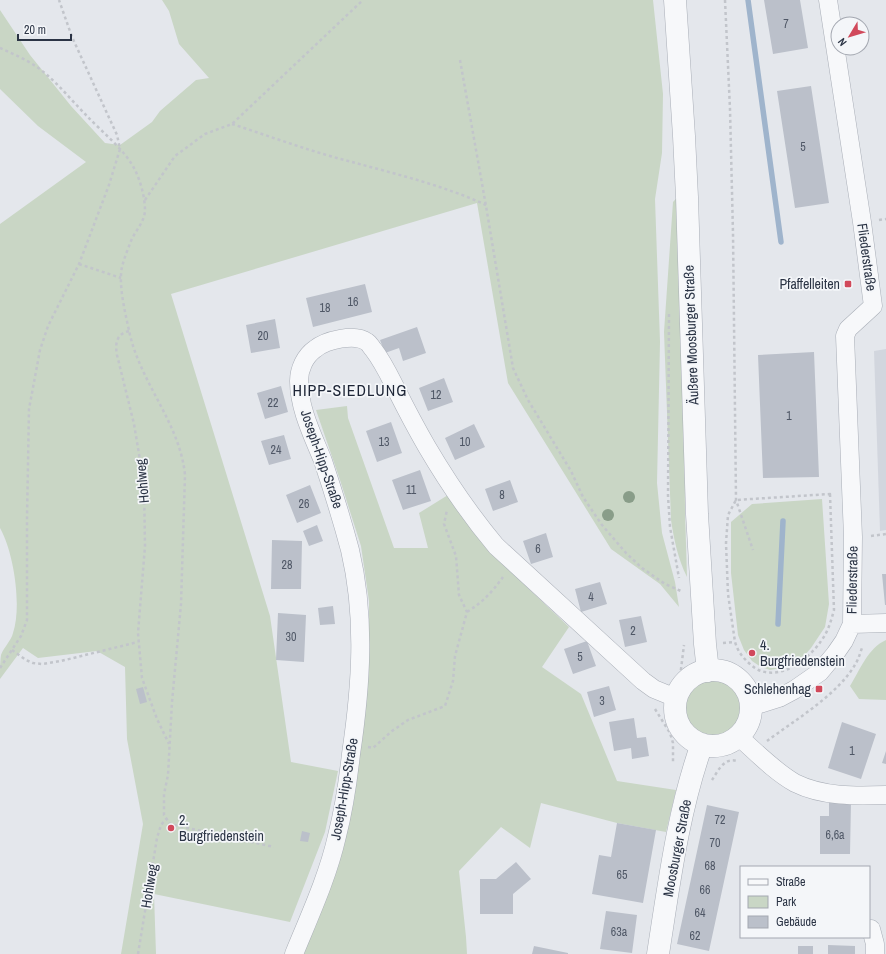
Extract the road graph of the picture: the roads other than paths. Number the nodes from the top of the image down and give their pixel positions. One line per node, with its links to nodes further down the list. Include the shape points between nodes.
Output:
1 (675, 0): 6 (street, Äußere Moosburger Straße, via 686,189 697,514 704,644)
2 (828, 0): 3 (street, Fliederstraße, via 862,222)
3 (880, 307): 5 (street, Fliederstraße, via 848,329 845,336 853,537)
4 (878, 623): 5 (street)
5 (852, 624): 8 (street, via 844,641 820,672 779,698)
6 (708, 671): 7 (street, via 689,678 681,686); 8 (street, via 725,672 737,678 745,688)
7 (676, 698): 10 (street, via 676,716 680,726 694,741); 13 (street, Joseph-Hipp-Straße, via 654,689 644,681 496,546 458,495 427,447 386,367 367,341 352,337 342,338 315,348 302,367 300,387 305,412 334,493 352,560 358,592 361,668 347,788 337,837)
8 (750, 707): 9 (street, via 746,726)
9 (738, 736): 10 (street, via 727,743 714,746); 11 (street, via 785,776 806,787 828,793)
10 (702, 744): 14 (street, Moosburger Straße, via 694,765 679,827)
11 (886, 795)
12 (871, 929): 15 (street)
13 (294, 954)
14 (658, 954)
15 (875, 954)

